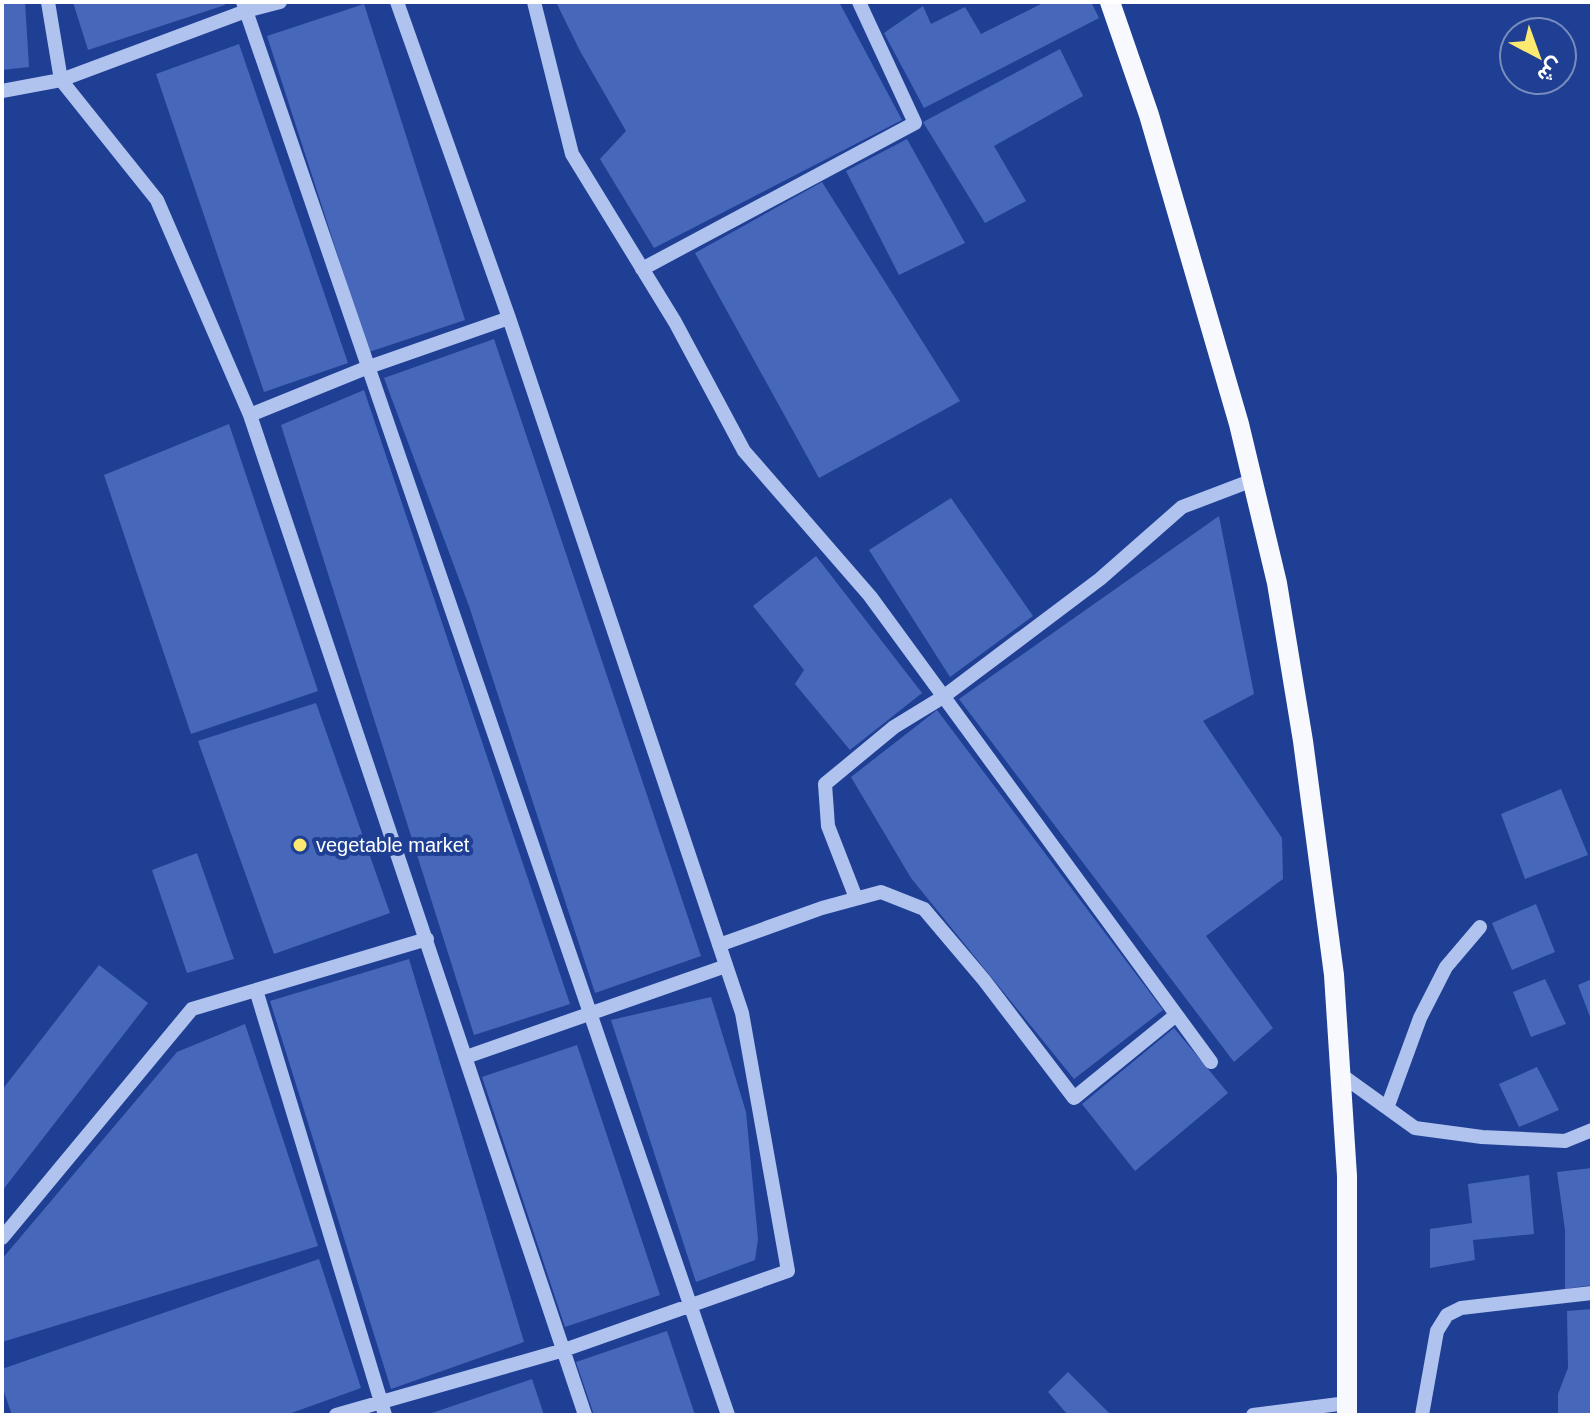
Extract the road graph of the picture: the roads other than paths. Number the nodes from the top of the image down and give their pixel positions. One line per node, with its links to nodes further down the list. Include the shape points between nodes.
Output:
1 (48, 2): 8 (street)
2 (280, 2): 7 (street)
3 (397, 2): 11 (street)
4 (534, 2): 10 (street, via 572,154)
5 (859, 2): 10 (street, via 915,123)
6 (1110, 2): 14 (main road, via 1149,115)
7 (245, 7): 8 (street); 12 (street)
8 (61, 80): 9 (street); 13 (street, via 157,200)
9 (2, 91)
10 (642, 269): 15 (street, via 744,451 870,596)
11 (509, 318): 12 (street); 19 (street)
12 (366, 368): 13 (street); 22 (street)
13 (250, 415): 18 (street)
14 (1253, 480): 15 (street, via 1182,507 1100,579); 26 (main road, via 1277,583 1303,741 1334,975)
15 (943, 697): 16 (street, via 894,727 825,784 828,826); 23 (street)
16 (856, 898): 19 (street); 23 (street, via 881,892 924,909 1074,1098)
17 (1480, 927): 27 (street, via 1446,967 1420,1018)
18 (427, 939): 21 (street); 24 (street)
19 (719, 945): 20 (street)
20 (726, 966): 22 (street); 31 (street, via 742,1013 788,1271)
21 (256, 990): 29 (street, via 192,1009); 33 (street)
22 (590, 1012): 24 (street); 31 (street)
23 (1176, 1015): 25 (street)
24 (466, 1057): 32 (street)
25 (1211, 1062)
26 (1340, 1074): 27 (street); 34 (main road, via 1347,1176)
27 (1387, 1108): 28 (street, via 1415,1128 1482,1137 1565,1141)
28 (1592, 1130)
29 (2, 1238)
30 (1592, 1293): 39 (street, via 1461,1308 1447,1315 1437,1331)
31 (692, 1305): 32 (street); 37 (street)
32 (564, 1350): 33 (street); 36 (street)
33 (383, 1408): 35 (street)
34 (1347, 1409): 38 (street)
35 (336, 1415)
36 (585, 1415)
37 (728, 1415)
38 (1253, 1415)
39 (1422, 1415)

